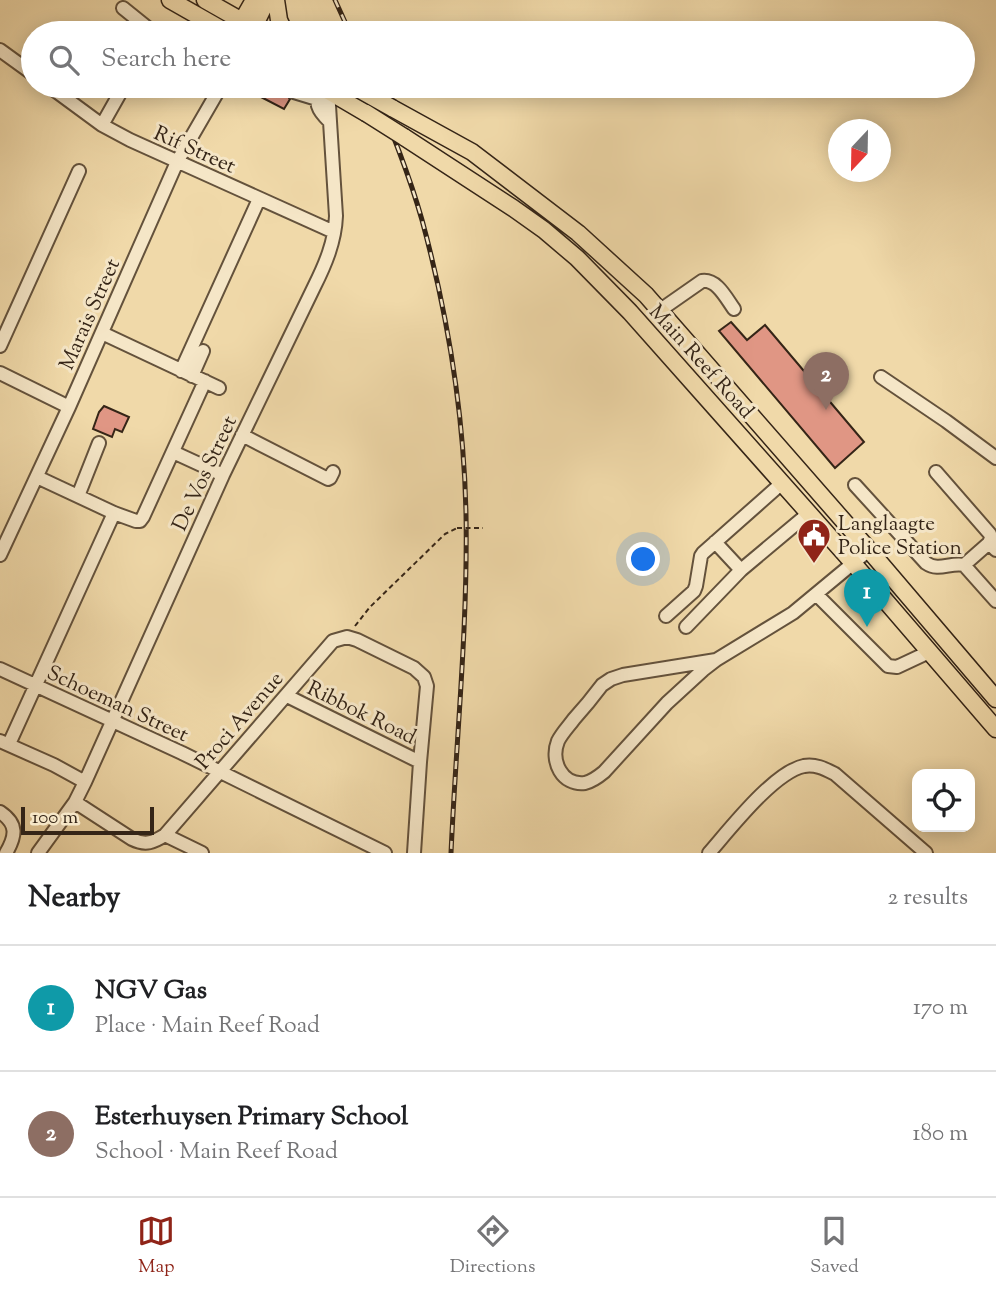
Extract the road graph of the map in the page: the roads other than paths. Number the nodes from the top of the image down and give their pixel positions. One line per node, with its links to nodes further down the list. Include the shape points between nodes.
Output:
1 (170, 0): 8 (main road)
2 (205, 0): 9 (main road)
3 (254, 0): 10 (main road)
4 (267, 0): 11 (main road)
5 (276, 0): 12 (main road)
6 (123, 8): 7 (street)
7 (139, 21)
8 (207, 21)
9 (236, 21)
10 (250, 21)
11 (254, 21)
12 (279, 21)
13 (0, 50): 14 (street)
14 (21, 65)
15 (65, 98): 21 (street, Rif Street)
16 (117, 98): 21 (street)
17 (215, 98): 22 (street, Marais Street)
18 (323, 98): 25 (street, De Vos Street, via 330,122)
19 (337, 98): 46 (main road, Main Reef Road, bridge, via 513,208 577,258)
20 (374, 98): 27 (main road, Main Reef Road, bridge, via 472,152 527,193 578,233)
21 (102, 125): 22 (street, Rif Street)
22 (177, 162): 24 (street, Rif Street); 28 (street, Marais Street)
23 (79, 171): 29 (street)
24 (259, 199): 25 (street, Rif Street); 32 (street)
25 (334, 232): 37 (street, De Vos Street, via 314,287)
26 (734, 309): 27 (street, via 708,280)
27 (659, 311): 41 (main road, Main Reef Road)
28 (102, 333): 32 (street); 36 (street, Marais Street)
29 (0, 346)
30 (203, 351): 32 (street)
31 (0, 373): 36 (street)
32 (187, 373): 34 (street)
33 (881, 377): 40 (street)
34 (205, 382): 35 (street); 39 (street)
35 (219, 388)
36 (69, 407): 45 (street, Marais Street)
37 (242, 435): 42 (street, via 328,479); 44 (street, De Vos Street)
38 (99, 443): 48 (street)
39 (173, 452): 44 (street); 51 (street, via 141,519)
40 (996, 458)
41 (789, 460): 46 (main road); 49 (main road, Main Reef Road)
42 (333, 472)
43 (936, 472): 53 (street, via 990,534)
44 (223, 475): 69 (street, De Vos Street)
45 (37, 477): 48 (street); 55 (street, Marais Street)
46 (778, 478): 50 (main road, Main Reef Road); 52 (street)
47 (855, 485): 57 (street, via 929,565)
48 (78, 496): 51 (street)
49 (821, 496): 50 (main road); 54 (main road, Main Reef Road)
50 (807, 511): 56 (main road, Main Reef Road); 58 (street)
51 (114, 513): 66 (street)
52 (715, 542): 58 (street); 61 (street, via 701,556 694,591)
53 (993, 546): 57 (street)
54 (869, 550): 56 (street); 68 (main road, Main Reef Road)
55 (0, 555)
56 (853, 563): 59 (street); 63 (main road, Main Reef Road)
57 (964, 565): 60 (street)
58 (741, 570): 62 (street)
59 (816, 594): 63 (street, via 888,666 897,667); 64 (street)
60 (996, 601)
61 (666, 615)
62 (686, 627)
63 (929, 652): 70 (main road, Main Reef Road)
64 (716, 660): 64 (street, via 623,675 602,685 558,742 555,757 562,774 576,782 595,780 667,703)
65 (0, 669): 66 (street, Schoeman Street)
66 (36, 685): 69 (street, Schoeman Street); 71 (street)
67 (287, 696): 72 (street, Ribbok Road); 72 (street, Proci Avenue, via 333,641 352,638 414,668 427,686); 73 (street, Proci Avenue)
68 (996, 699)
69 (113, 721): 73 (street, Schoeman Street); 74 (street, De Vos Street)
70 (996, 729)
71 (5, 742): 74 (street)
72 (420, 762): 83 (street)
73 (220, 772): 77 (street, Proci Avenue); 82 (street, Schoeman Street)
74 (85, 782): 75 (street, De Vos Street)
75 (75, 802): 77 (street, via 132,839 143,843); 80 (street, De Vos Street)
76 (0, 812): 79 (street, via 14,830)
77 (160, 838): 81 (street)
78 (922, 852): 84 (street, via 835,774 806,766 774,783)
79 (6, 853)
80 (38, 853)
81 (202, 853)
82 (385, 853)
83 (414, 853)
84 (709, 853)

